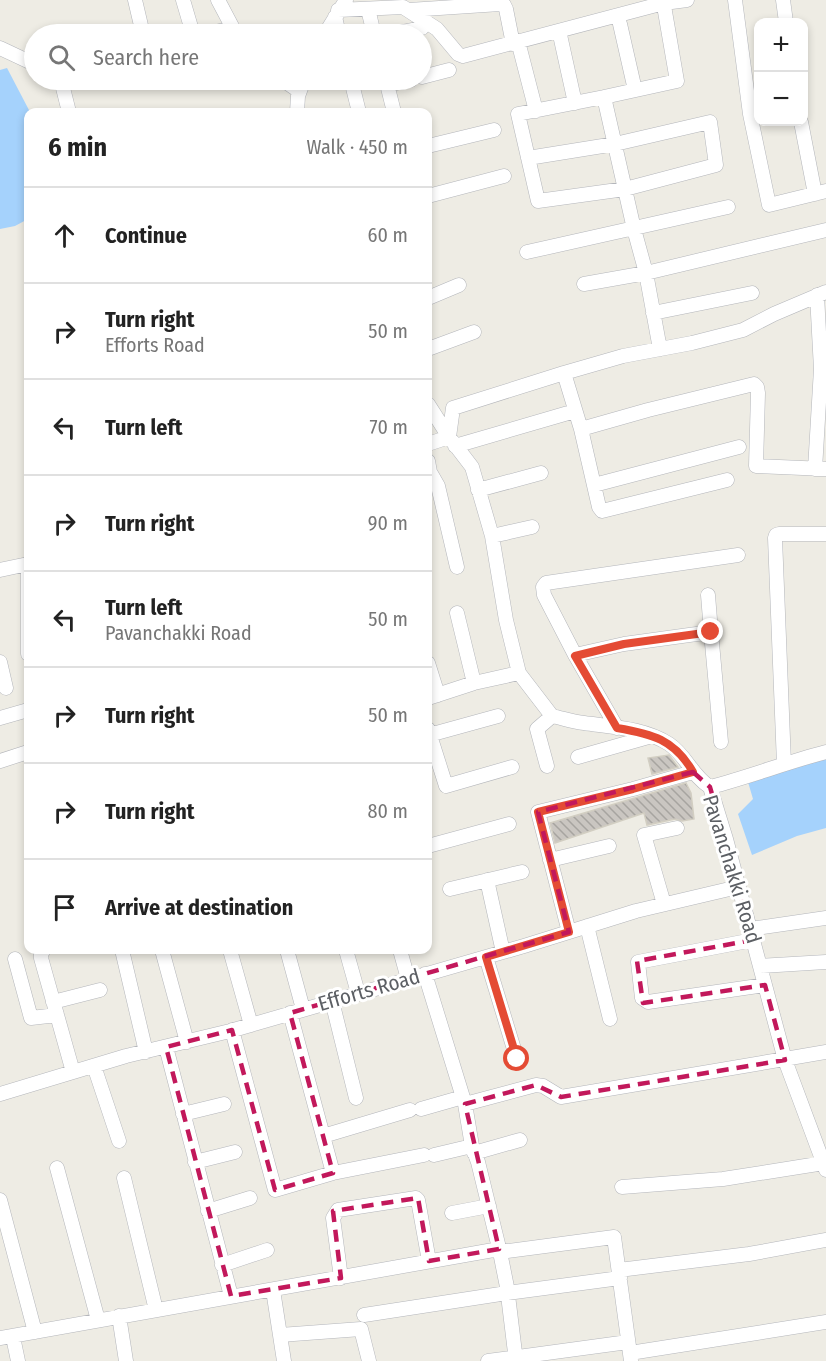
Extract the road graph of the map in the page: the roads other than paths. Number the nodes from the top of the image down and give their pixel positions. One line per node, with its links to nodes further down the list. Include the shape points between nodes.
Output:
1 (135, 0): 12 (street)
2 (183, 0): 13 (street)
3 (218, 0): 14 (street)
4 (687, 0): 7 (street)
5 (735, 0): 46 (street, via 750,114 769,205)
6 (783, 0): 11 (street)
7 (664, 2): 22 (street); 31 (street, via 677,81)
8 (340, 9): 9 (street); 15 (street); 16 (street)
9 (368, 9): 10 (street); 17 (street)
10 (409, 10): 18 (street); 22 (street, via 504,5)
11 (785, 18)
12 (140, 24)
13 (190, 24)
14 (230, 24)
15 (331, 24)
16 (339, 24)
17 (372, 24)
18 (430, 24)
19 (620, 24): 31 (street)
20 (432, 26): 22 (street, via 463,56)
21 (560, 35): 33 (street)
22 (516, 47): 38 (street)
23 (0, 48): 24 (street)
24 (24, 59)
25 (449, 70): 26 (street)
26 (432, 74)
27 (64, 90): 34 (street)
28 (300, 90): 35 (street)
29 (354, 90): 36 (street)
30 (389, 90): 37 (street)
31 (635, 90): 32 (street)
32 (604, 97): 33 (street); 41 (street)
33 (575, 103): 38 (street)
34 (68, 108)
35 (297, 108)
36 (358, 108)
37 (393, 108)
38 (536, 111): 43 (street, via 518,114)
39 (802, 126): 46 (street)
40 (494, 130): 42 (street)
41 (615, 144): 43 (street); 45 (street); 45 (street, via 711,122 716,165)
42 (432, 145)
43 (528, 158): 45 (street, via 538,201)
44 (504, 176): 47 (street)
45 (625, 189): 49 (street)
46 (821, 192)
47 (432, 195)
48 (728, 207): 49 (street)
49 (634, 229): 51 (street); 52 (street)
50 (826, 230): 52 (street)
51 (527, 252)
52 (646, 273): 53 (street); 58 (street)
53 (584, 284)
54 (459, 285): 57 (street)
55 (752, 293): 58 (street)
56 (822, 294): 61 (street, via 743,330); 69 (street)
57 (432, 296)
58 (653, 313): 61 (street)
59 (474, 332): 60 (street)
60 (432, 348)
61 (660, 349): 62 (street)
62 (564, 373): 64 (street); 66 (street, via 453,408)
63 (432, 411): 66 (street)
64 (575, 411): 65 (street); 66 (street)
65 (581, 429): 69 (street, via 754,384 758,393 756,466); 73 (street)
66 (452, 442): 67 (street); 74 (street, via 471,467)
67 (432, 444)
68 (739, 447): 73 (street)
69 (820, 469)
70 (541, 473): 74 (street)
71 (432, 476): 80 (street, via 438,486)
72 (727, 480): 73 (street, via 606,512 599,507)
73 (594, 485)
74 (478, 490): 77 (street)
75 (532, 527): 77 (street)
76 (826, 534): 104 (street, via 779,534 775,538)
77 (492, 537): 87 (street)
78 (738, 555): 85 (street, via 546,583 544,595)
79 (24, 565): 81 (street)
80 (457, 567)
81 (0, 570)
82 (708, 595): 84 (street)
83 (457, 614): 88 (street)
84 (711, 632): 85 (street, via 624,644); 98 (street)
85 (575, 656): 95 (street)
86 (0, 662): 89 (street)
87 (519, 673): 88 (street); 93 (street)
88 (474, 683): 90 (street)
89 (6, 688)
90 (433, 696)
91 (24, 711): 94 (street)
92 (498, 716): 96 (street)
93 (552, 716): 95 (street, Pavanchakki Road); 105 (street, via 537,729)
94 (0, 718)
95 (617, 728): 97 (street, Pavanchakki Road)
96 (432, 731)
97 (654, 735): 102 (street); 107 (street, Pavanchakki Road, via 684,757)
98 (721, 742)
99 (432, 744): 106 (street, via 446,786)
100 (826, 752): 104 (street)
101 (24, 753): 103 (street)
102 (578, 757)
103 (0, 761)
104 (784, 764): 108 (street)
105 (546, 766)
106 (512, 767)
107 (693, 772): 108 (street, Pavanchakki Road); 113 (street, via 538,812)
108 (710, 787): 116 (street, Pavanchakki Road)
109 (509, 824): 111 (street)
110 (677, 828): 118 (street, via 644,835)
111 (432, 840)
112 (609, 846): 113 (street)
113 (550, 860): 121 (street)
114 (522, 872): 115 (street)
115 (487, 880): 117 (street); 123 (street)
116 (738, 887): 118 (street, Efforts Road); 122 (street, Pavanchakki Road)
117 (450, 889)
118 (664, 904): 120 (street, Efforts Road)
119 (826, 918): 122 (street)
120 (587, 927): 121 (street, Efforts Road); 143 (street)
121 (569, 932): 123 (street, Efforts Road)
122 (752, 935): 134 (street, Pavanchakki Road); 137 (street, via 638,962 642,998 648,1002)
123 (503, 952): 131 (street, Efforts Road)
124 (41, 954): 141 (street)
125 (123, 954): 148 (street)
126 (163, 954): 146 (street)
127 (231, 954): 144 (street)
128 (288, 954): 142 (street)
129 (347, 954): 139 (street)
130 (401, 954): 136 (street)
131 (486, 957): 135 (street, Efforts Road); 150 (street)
132 (15, 958): 141 (street, via 31,1018)
133 (826, 962): 134 (street)
134 (760, 966): 137 (street, Pavanchakki Road)
135 (425, 974): 136 (street, Efforts Road); 156 (street)
136 (408, 979): 139 (street, Efforts Road)
137 (765, 985): 151 (street, Pavanchakki Road)
138 (100, 990): 141 (street)
139 (358, 993): 140 (street, Efforts Road)
140 (332, 1001): 142 (street, Efforts Road); 155 (street)
141 (55, 1009): 153 (street)
142 (297, 1011): 144 (street, Efforts Road); 160 (street)
143 (610, 1019)
144 (251, 1025): 145 (street, Efforts Road)
145 (232, 1030): 146 (street, Efforts Road); 168 (street, via 275,1190)
146 (187, 1042): 147 (street, Efforts Road)
147 (166, 1047): 148 (street, Efforts Road); 158 (street)
148 (146, 1052): 152 (street, Efforts Road)
149 (826, 1052): 151 (street)
150 (517, 1059)
151 (785, 1060): 156 (street, via 561,1097 536,1085); 159 (street, Pavanchakki Road)
152 (94, 1066): 153 (street, Efforts Road); 162 (street)
153 (73, 1072): 154 (street, Efforts Road)
154 (0, 1093)
155 (356, 1098)
156 (464, 1101): 160 (street, via 416,1109); 163 (street)
157 (224, 1104): 158 (street)
158 (183, 1114): 165 (street)
159 (819, 1134): 166 (street, Pavanchakki Road)
160 (323, 1136): 168 (street)
161 (520, 1140): 163 (street)
162 (119, 1141)
163 (473, 1149): 168 (street); 173 (street)
164 (235, 1152): 165 (street)
165 (195, 1162): 174 (street)
166 (825, 1167): 170 (street)
167 (57, 1168): 190 (street)
168 (333, 1173)
169 (124, 1178): 187 (street)
170 (622, 1187)
171 (250, 1198): 174 (street)
172 (0, 1200): 176 (street)
173 (489, 1206): 175 (street); 178 (street)
174 (208, 1211): 181 (street)
175 (452, 1213)
176 (3, 1226): 192 (street)
177 (826, 1240): 182 (street)
178 (500, 1250): 180 (street); 182 (street, via 614,1237); 185 (street)
179 (267, 1251): 181 (street)
180 (429, 1261): 183 (street); 183 (street, via 416,1198 338,1210 333,1218)
181 (222, 1265): 186 (street)
182 (620, 1274): 185 (street); 195 (street)
183 (341, 1278): 184 (street)
184 (273, 1290): 186 (street); 193 (street)
185 (507, 1293): 188 (street); 196 (street)
186 (231, 1296): 187 (street)
187 (156, 1310): 189 (street)
188 (364, 1315)
189 (118, 1316): 190 (street); 198 (street)
190 (98, 1320): 192 (street)
191 (826, 1322): 195 (street)
192 (35, 1332): 194 (street)
193 (280, 1335): 199 (street); 200 (street, via 361,1329)
194 (6, 1338): 197 (street)
195 (629, 1352): 196 (street)
196 (515, 1359): 201 (street)
197 (18, 1361)
198 (126, 1361)
199 (284, 1361)
200 (369, 1361)
201 (488, 1361)

